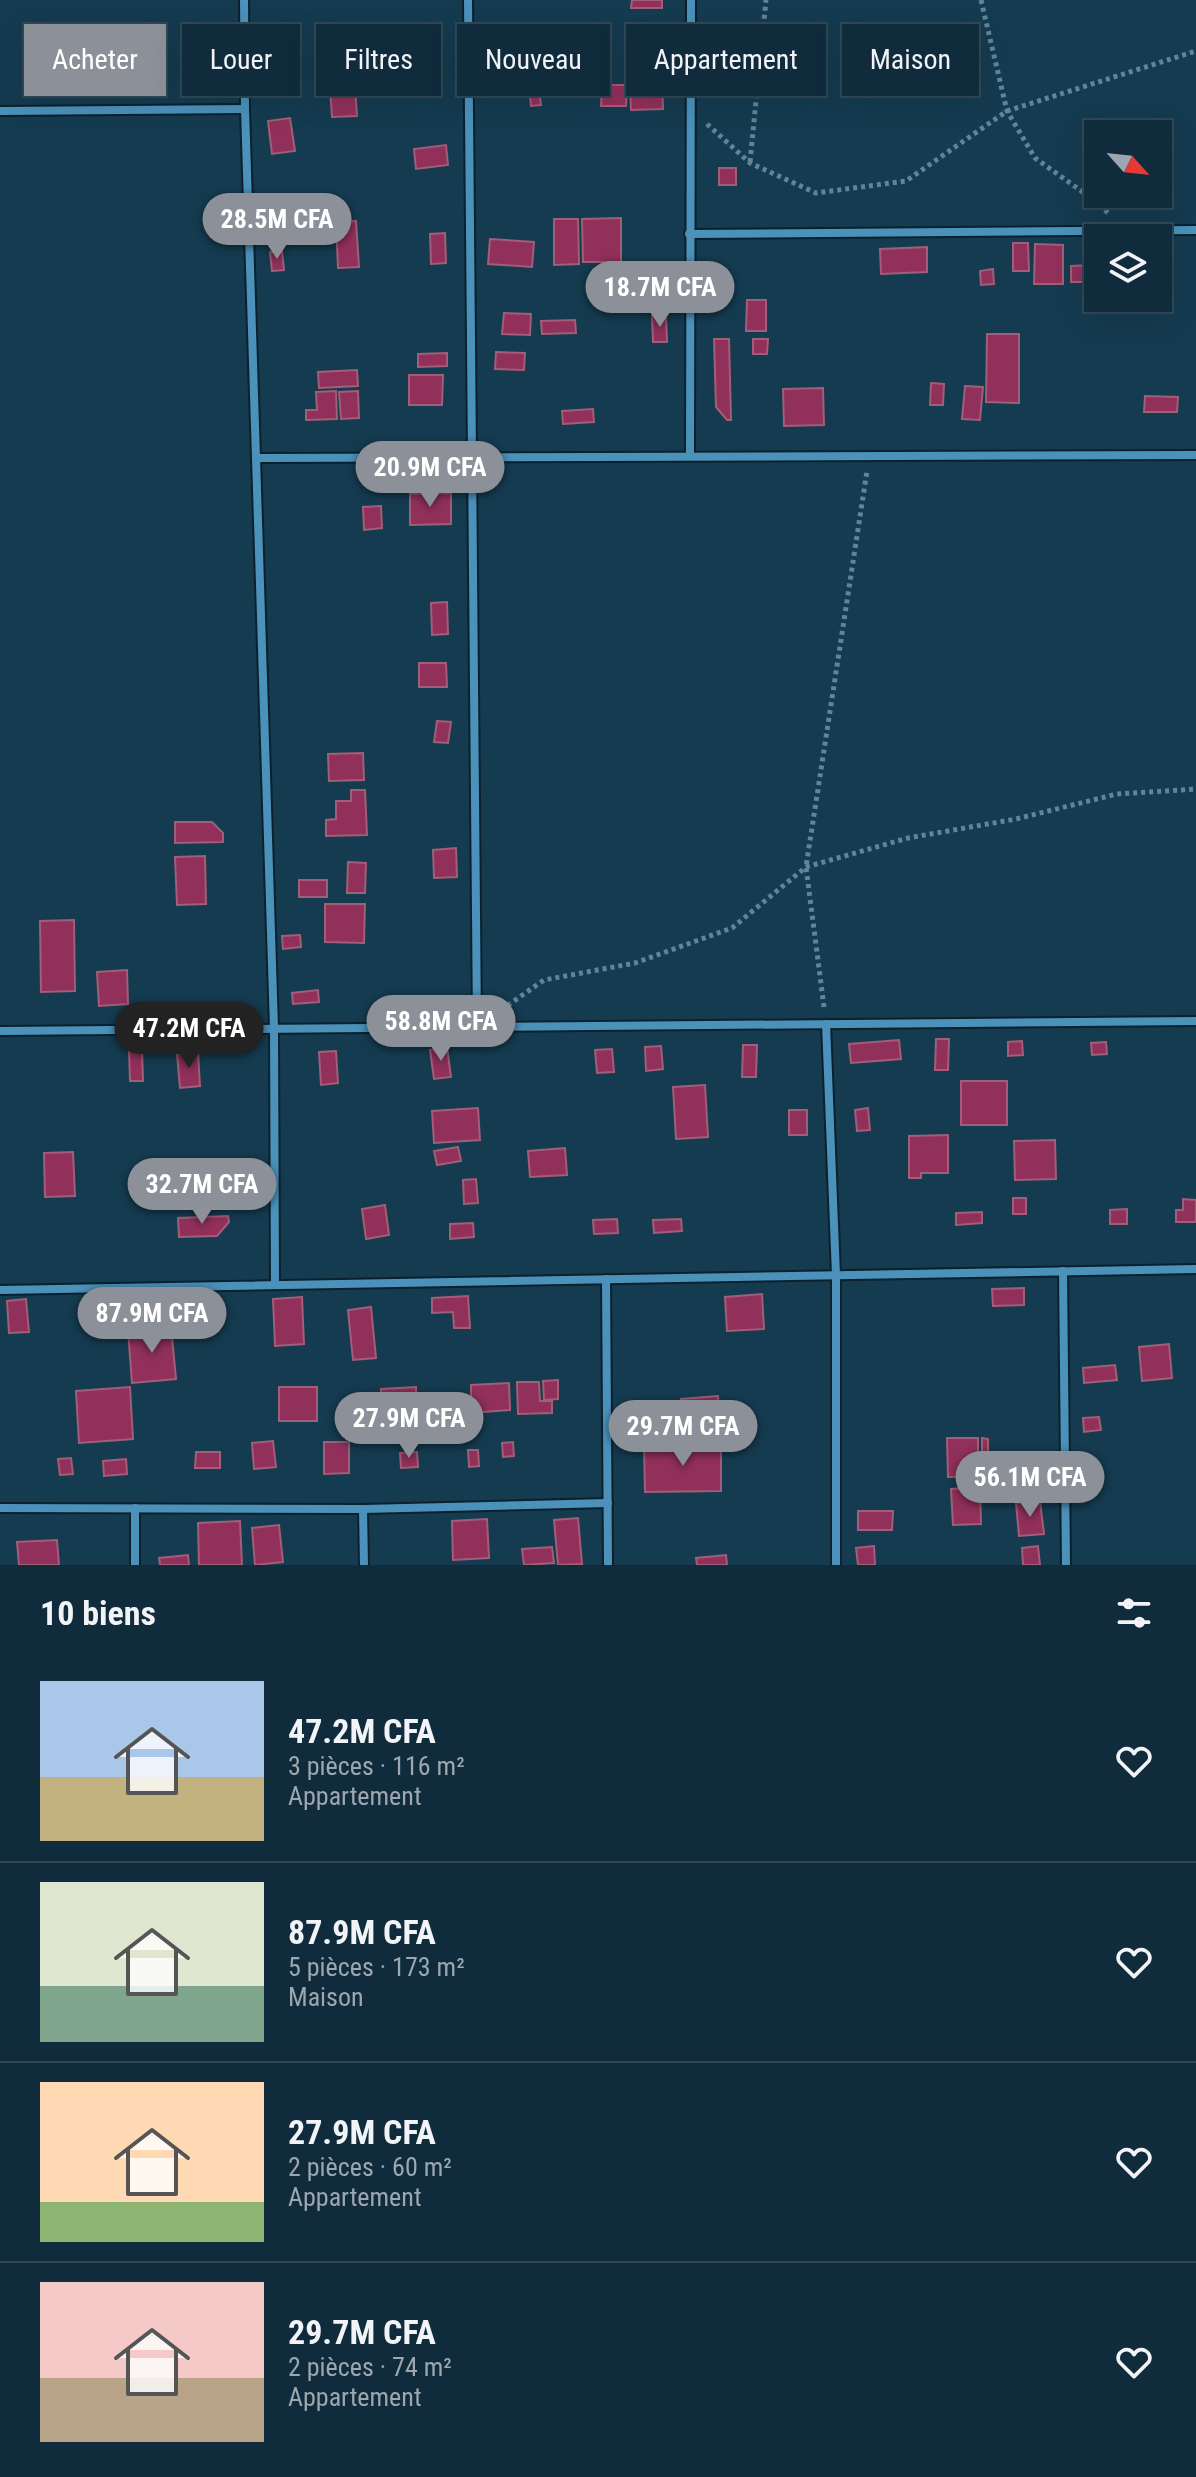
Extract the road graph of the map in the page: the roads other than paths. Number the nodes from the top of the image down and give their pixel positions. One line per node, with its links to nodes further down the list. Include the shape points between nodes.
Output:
1 (244, 0): 4 (street)
2 (468, 0): 10 (street)
3 (691, 0): 7 (street)
4 (245, 109): 5 (street); 11 (street)
5 (0, 111)
6 (1196, 230): 7 (street)
7 (689, 234): 9 (street)
8 (1196, 455): 9 (street)
9 (690, 456): 10 (street)
10 (471, 457): 11 (street); 14 (street)
11 (257, 458): 15 (street)
12 (1196, 1021): 13 (street)
13 (826, 1024): 14 (street); 19 (street)
14 (477, 1027): 15 (street)
15 (274, 1028): 16 (street); 21 (street)
16 (0, 1031)
17 (1196, 1269): 18 (street)
18 (1063, 1271): 19 (street); 31 (street)
19 (836, 1275): 20 (street); 30 (street)
20 (606, 1279): 21 (street); 23 (street)
21 (275, 1285): 22 (street)
22 (0, 1290)
23 (608, 1503): 26 (street); 29 (street)
24 (0, 1508): 25 (street)
25 (135, 1508): 26 (street); 27 (street)
26 (363, 1509): 28 (street)
27 (135, 1565)
28 (364, 1565)
29 (608, 1565)
30 (836, 1565)
31 (1066, 1565)

